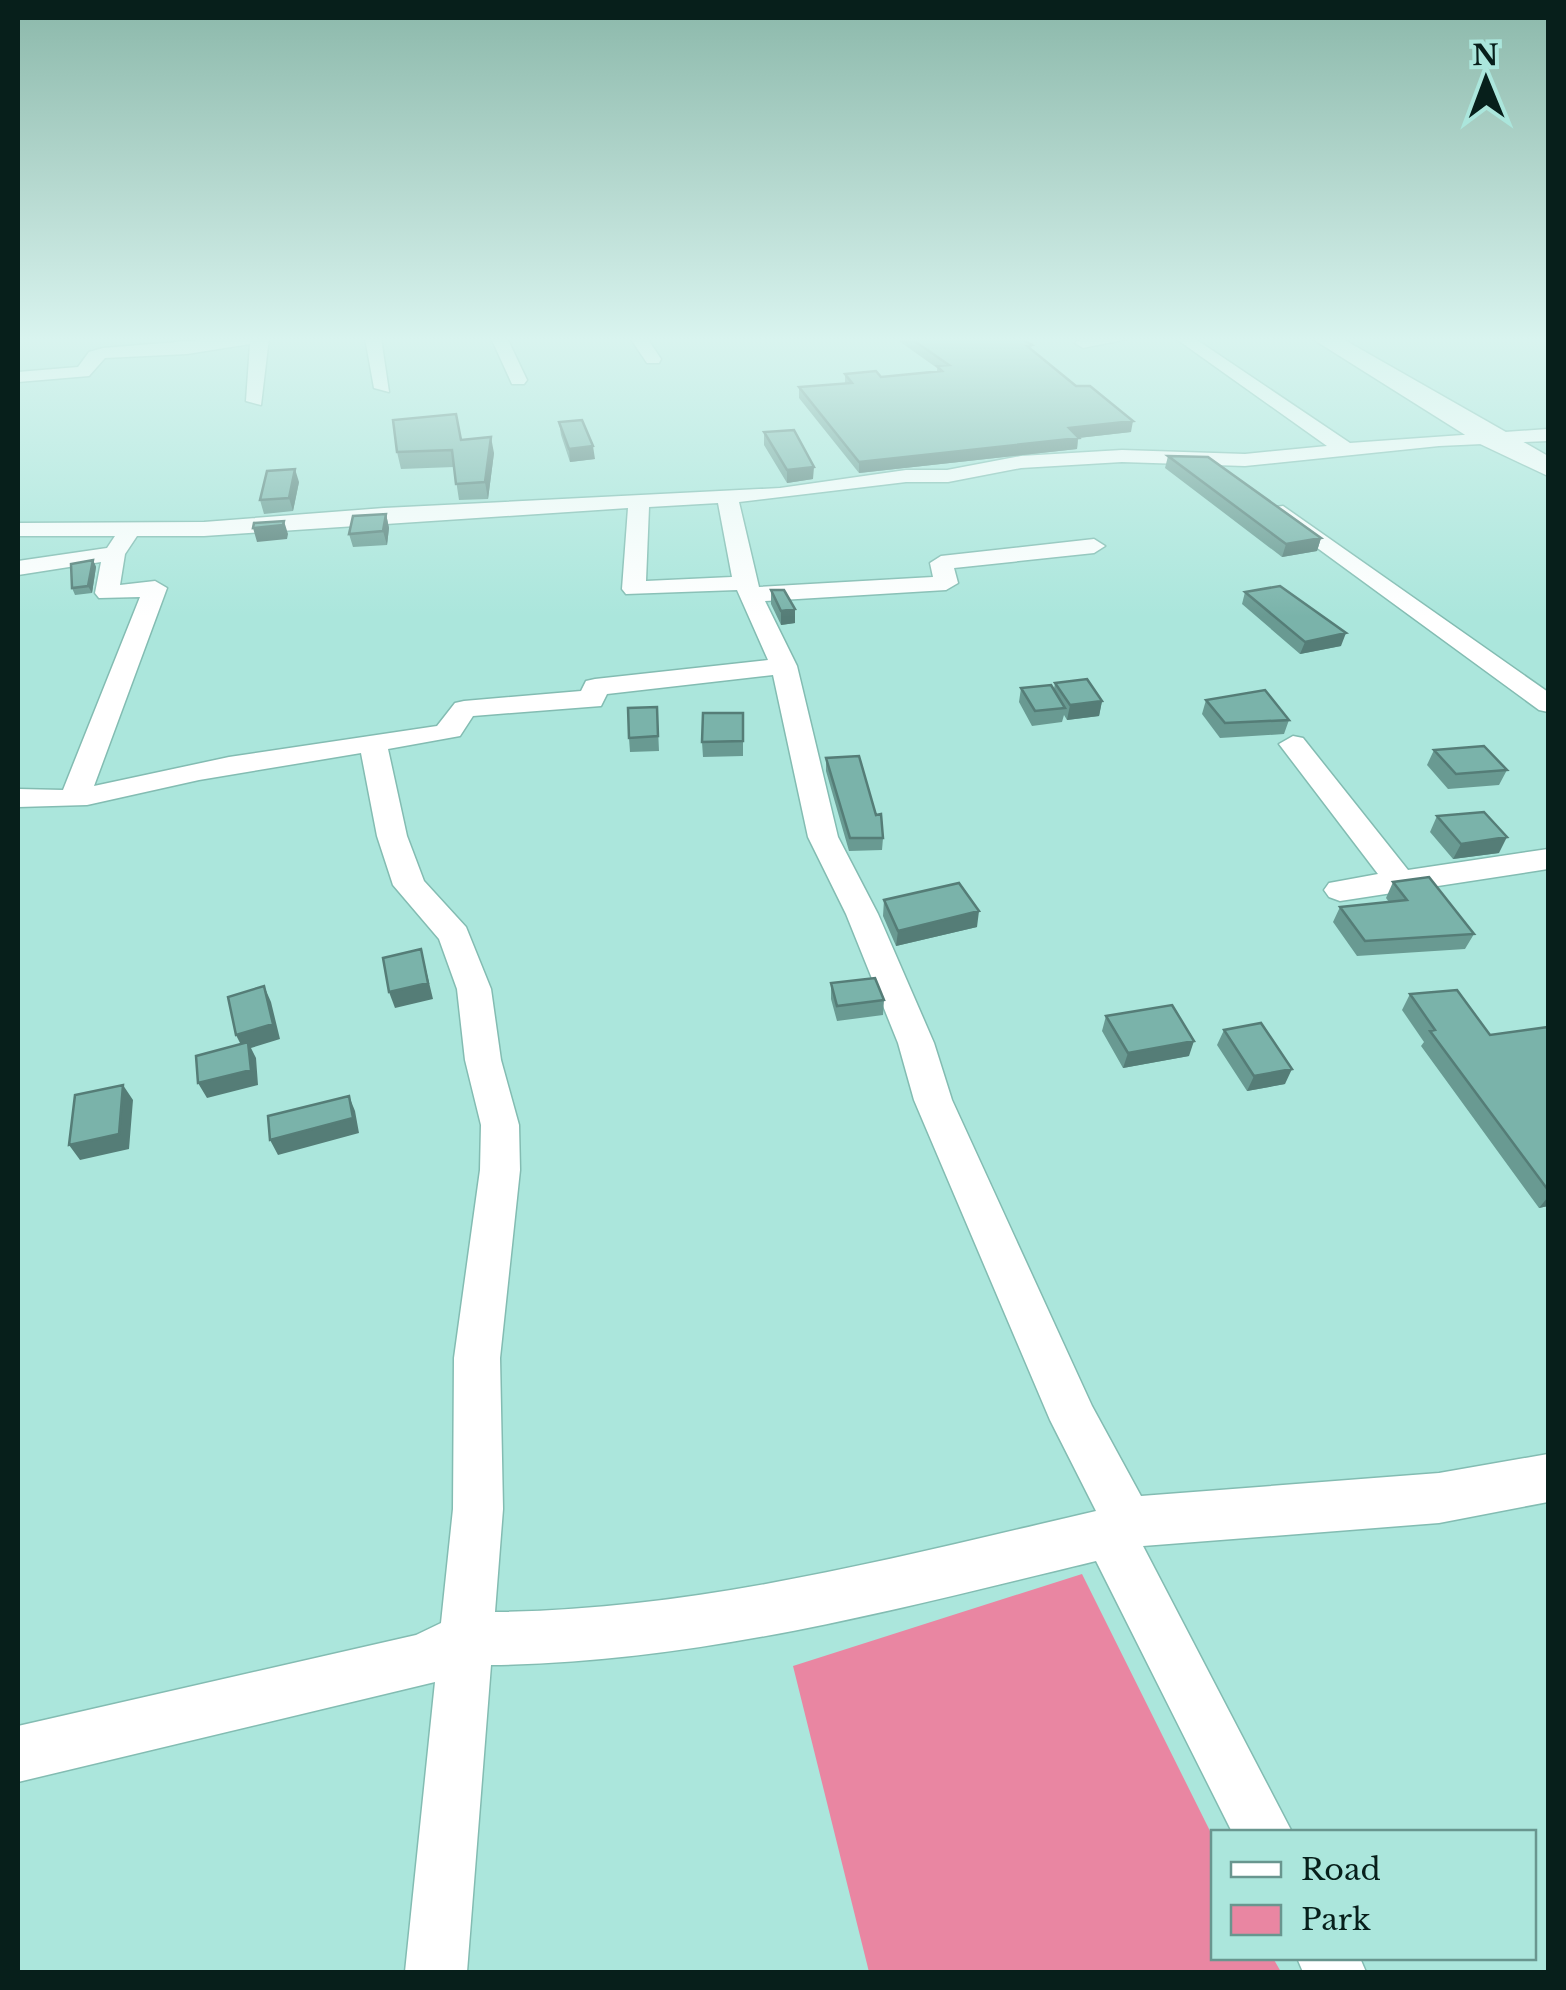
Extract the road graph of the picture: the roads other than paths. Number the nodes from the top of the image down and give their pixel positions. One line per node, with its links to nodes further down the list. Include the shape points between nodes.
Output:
1 (1319, 431): 6 (street)
2 (1492, 431): 5 (highway)
3 (1493, 431): 5 (highway)
4 (1548, 435): 5 (street)
5 (1501, 436): 6 (street); 7 (highway); 9 (highway)
6 (1348, 451): 8 (street)
7 (1548, 453)
8 (1213, 461): 10 (street, via 1138,456 1021,462 822,491); 19 (street)
9 (1548, 467)
10 (727, 496): 11 (street); 17 (street)
11 (640, 502): 12 (street, via 204,529); 17 (street, via 634,589)
12 (132, 527): 13 (street); 15 (street)
13 (18, 529)
14 (1094, 546): 17 (street, via 941,563 946,583)
15 (114, 554): 16 (street); 22 (street, via 106,593 155,588)
16 (18, 568)
17 (747, 589): 18 (street)
18 (784, 666): 20 (street, via 595,686 592,700 464,709 450,730); 28 (street, via 831,856 862,914 933,1100 1040,1332)
19 (1548, 704)
20 (373, 744): 22 (street); 29 (street, via 410,885 454,935 474,989 500,1125 477,1358 478,1509)
21 (1293, 744): 25 (street)
22 (76, 797): 23 (street)
23 (18, 798)
24 (1548, 859): 25 (street)
25 (1400, 881): 26 (street)
26 (1340, 890)
27 (1548, 1478): 28 (street, via 1404,1502)
28 (1119, 1527): 29 (street, via 797,1607 561,1638); 31 (street)
29 (467, 1639): 30 (street, via 420,1661); 32 (street)
30 (18, 1754)
31 (1262, 1830)
32 (436, 1972)

